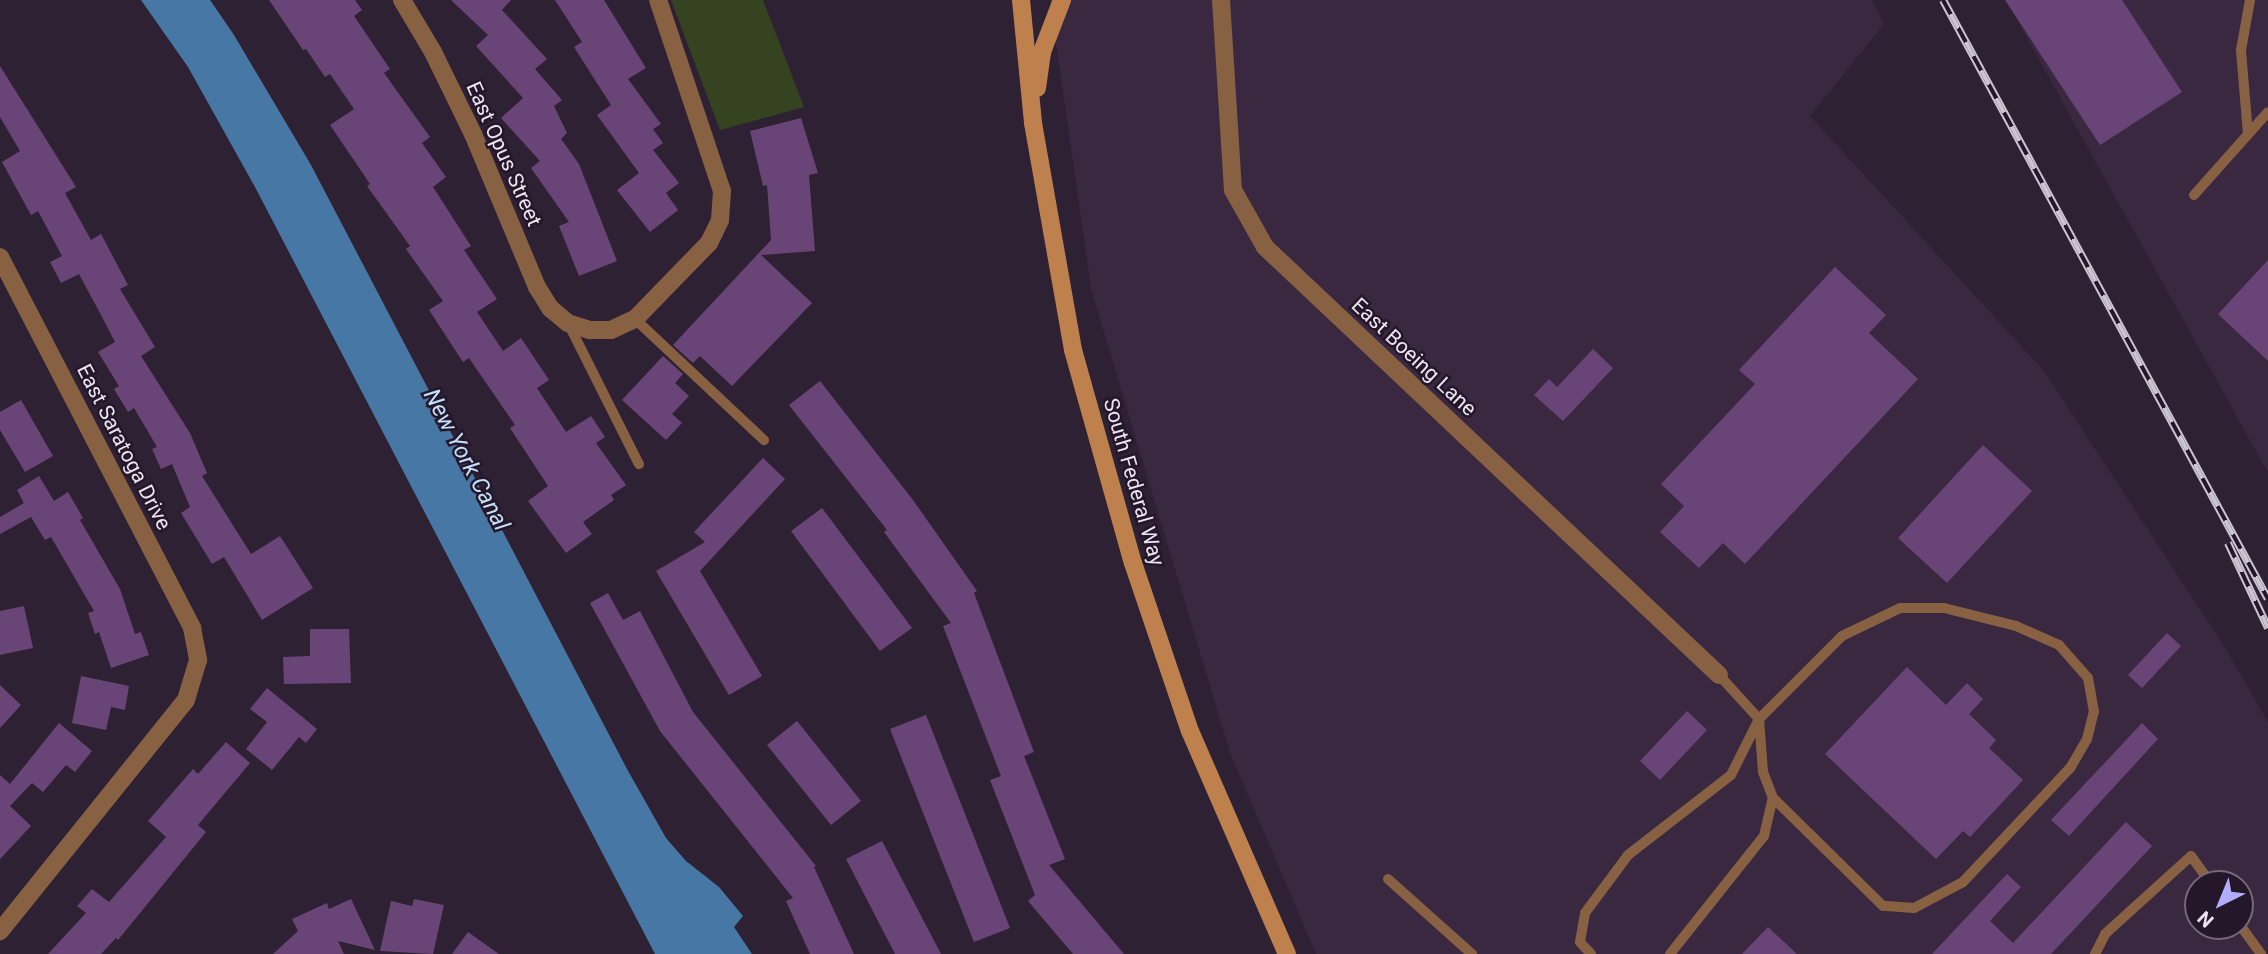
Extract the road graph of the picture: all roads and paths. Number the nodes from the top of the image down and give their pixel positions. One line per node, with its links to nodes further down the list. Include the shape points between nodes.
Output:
1 (402, 0): 13 (street, East Opus Street, via 473,134 537,287 550,308)
2 (658, 0): 12 (street, via 722,191 720,220 709,243)
3 (1021, 0): 8 (main road, South Federal Way)
4 (1062, 0): 8 (main road, via 1042,52)
5 (1221, 0): 16 (street, East Boeing Lane, via 1233,190 1265,247)
6 (2250, 0): 9 (lane, via 2241,50)
7 (2268, 112): 9 (lane)
8 (1033, 122): 22 (main road, South Federal Way, via 1073,350 1133,563 1190,731)
9 (2248, 134): 10 (lane)
10 (2194, 195)
11 (0, 257): 21 (street, East Saratoga Drive, via 191,628 198,660 186,700)
12 (635, 319): 13 (street, via 611,330); 14 (lane)
13 (568, 323): 15 (lane)
14 (764, 439)
15 (639, 464)
16 (1719, 675): 17 (lane)
17 (1759, 719): 18 (lane, via 1763,772); 18 (lane, via 1842,636 1900,608 1944,608 2015,626 2059,645 2088,678 2094,711 2087,739 2070,768 1963,882 1914,908 1884,906); 24 (lane, via 1731,775 1629,855 1585,913 1580,942)
18 (1773, 798): 25 (lane, via 1763,836)
19 (2201, 870): 26 (lane, via 2191,856 2105,933)
20 (1388, 879): 23 (lane)
21 (0, 931)
22 (1287, 954)
23 (1472, 954)
24 (1591, 954)
25 (1670, 954)
26 (2095, 954)

